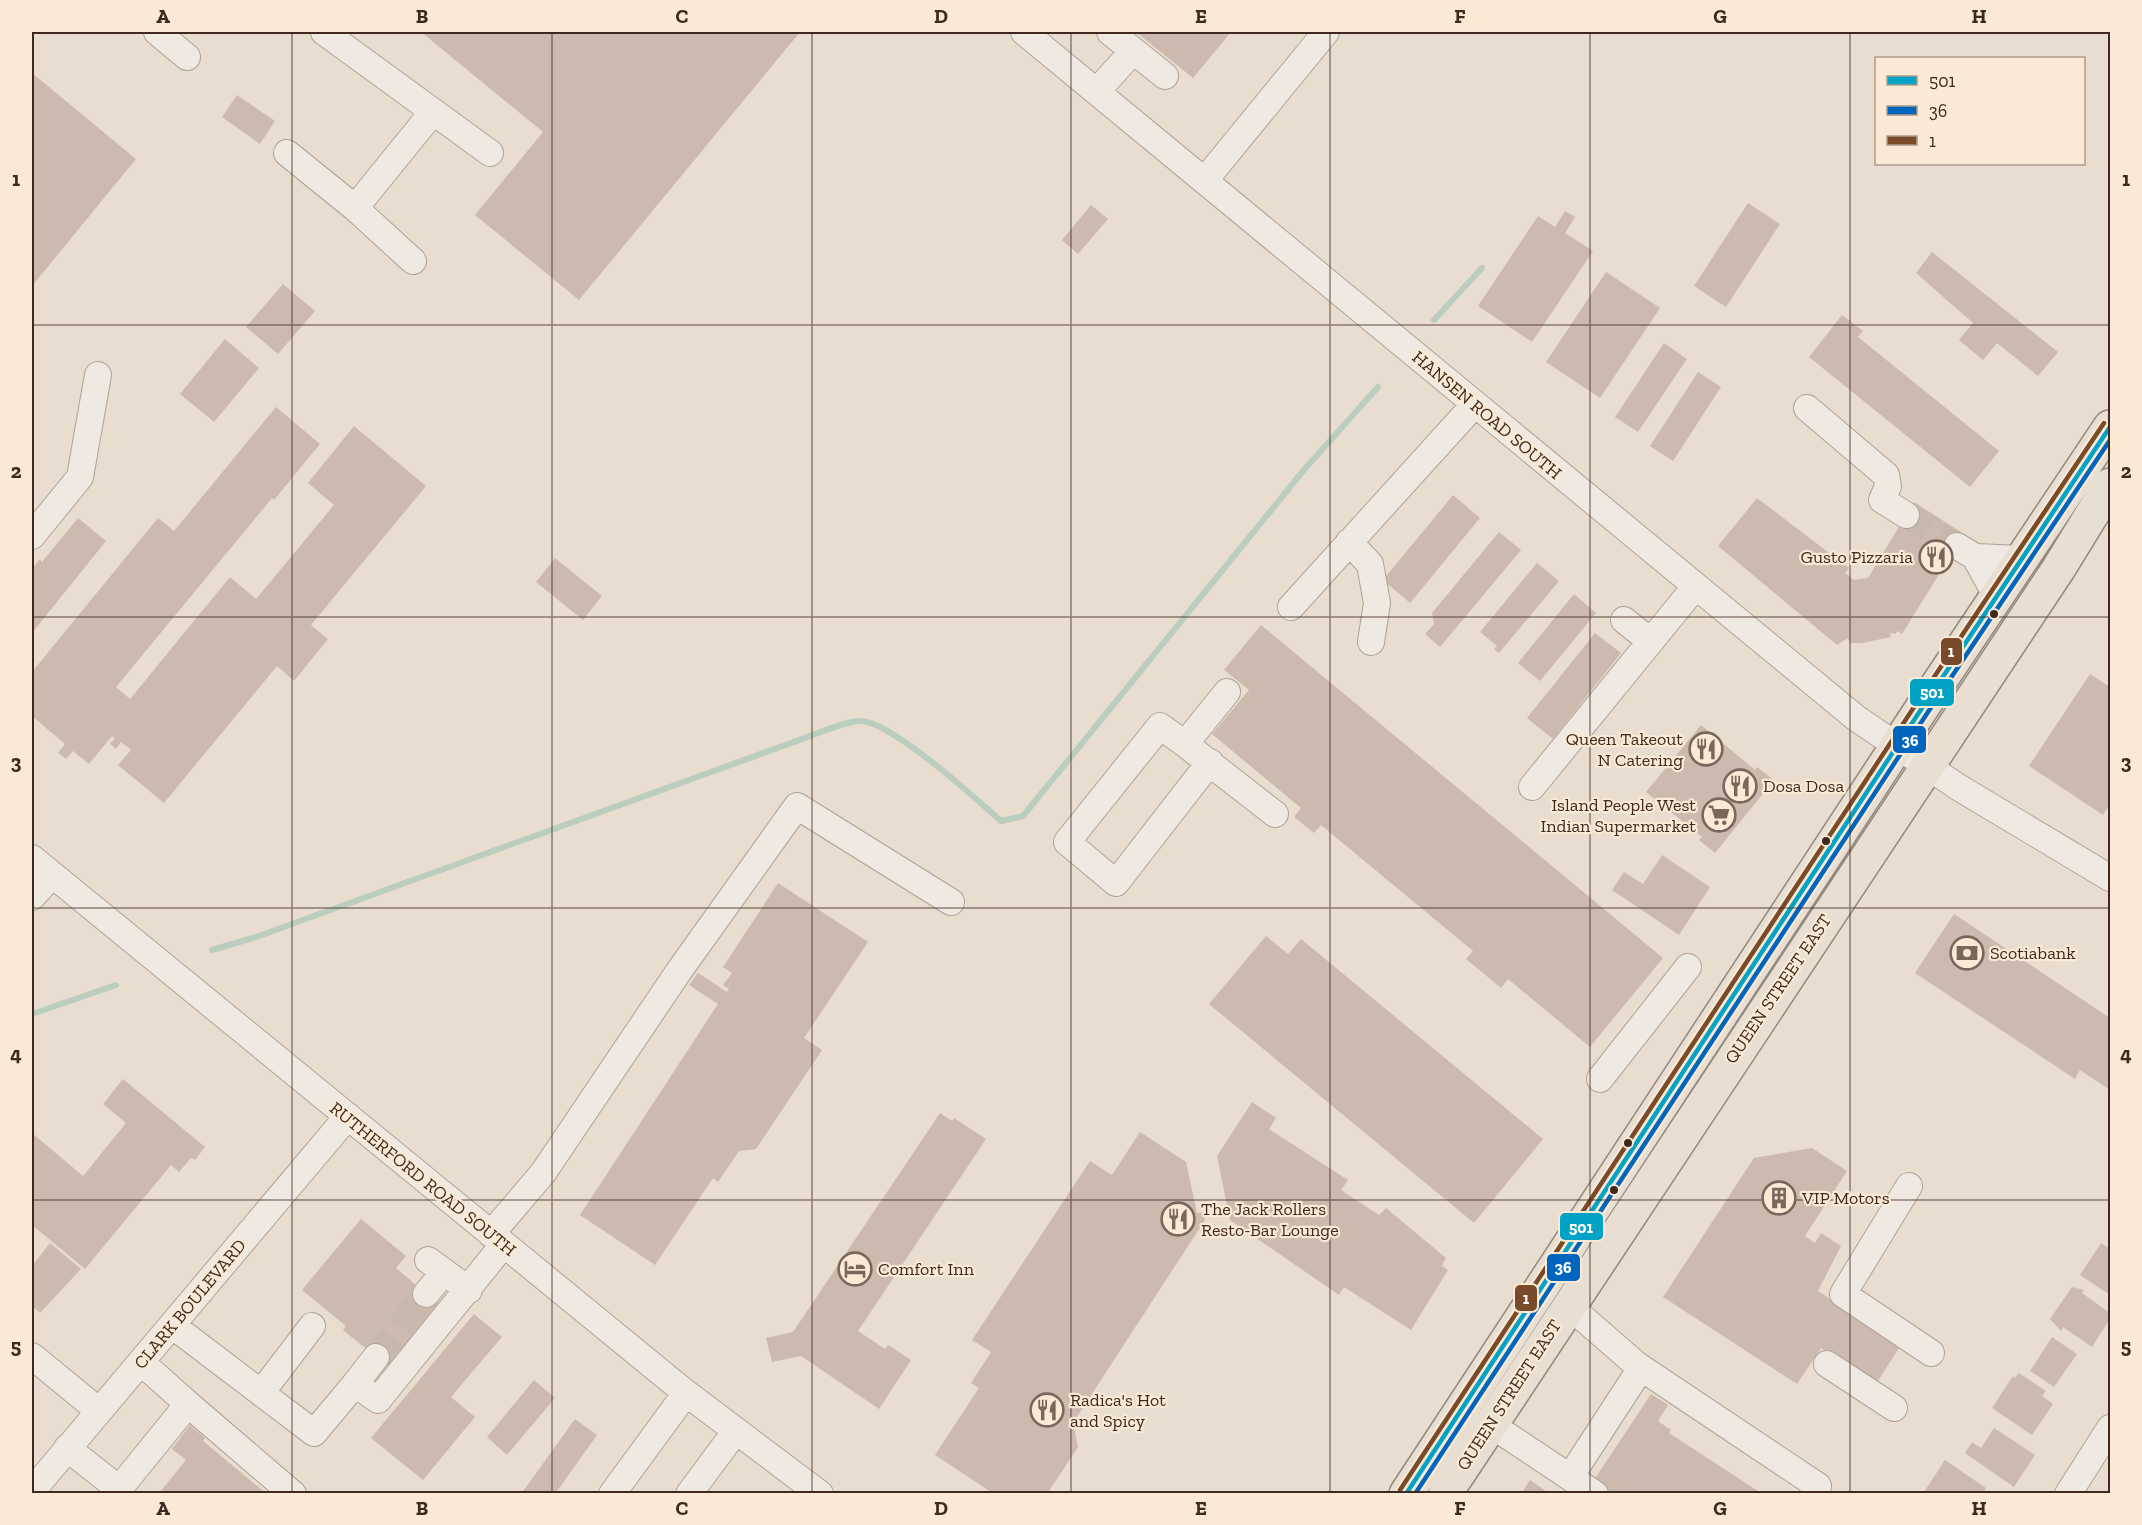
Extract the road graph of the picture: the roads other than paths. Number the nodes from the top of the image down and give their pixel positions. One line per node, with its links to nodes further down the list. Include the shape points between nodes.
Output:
1 (157, 32): 7 (street)
2 (324, 32): 10 (street)
3 (1024, 32): 9 (street, HANSEN ROAD SOUTH)
4 (1110, 32): 6 (street)
5 (1326, 32): 13 (street)
6 (1133, 51): 8 (street); 9 (street)
7 (187, 57)
8 (1165, 76)
9 (1096, 91): 13 (street, HANSEN ROAD SOUTH)
10 (432, 113): 12 (street); 14 (street)
11 (287, 153): 14 (street)
12 (490, 153)
13 (1205, 180): 17 (street, HANSEN ROAD SOUTH)
14 (355, 208): 15 (street)
15 (413, 261)
16 (98, 375): 22 (street, via 80,477)
17 (1475, 404): 23 (street); 25 (street, HANSEN ROAD SOUTH)
18 (1807, 408): 21 (street, via 1886,475 1888,486 1882,500)
19 (2110, 427): 24 (main road, QUEEN STREET EAST)
20 (2110, 485): 35 (main road, QUEEN STREET EAST)
21 (1906, 515)
22 (32, 536)
23 (1349, 542): 27 (street); 30 (street, via 1370,564 1377,603)
24 (2022, 559): 26 (main road, QUEEN STREET EAST); 26 (street, via 1966,551)
25 (1695, 587): 29 (street); 33 (street, HANSEN ROAD SOUTH, via 1856,718)
26 (1997, 597): 33 (main road, QUEEN STREET EAST)
27 (1291, 607)
28 (1624, 620): 29 (street)
29 (1650, 641): 36 (street)
30 (1371, 642)
31 (1227, 692): 32 (street)
32 (1185, 744): 34 (street); 34 (street, via 1160,726 1067,842 1116,883)
33 (1897, 746): 35 (street, HANSEN ROAD SOUTH); 77 (main road, QUEEN STREET EAST)
34 (1210, 762): 37 (street)
35 (1927, 766): 40 (street, HANSEN ROAD SOUTH); 50 (main road, QUEEN STREET EAST)
36 (1532, 787)
37 (1275, 814)
38 (32, 858): 39 (street, RUTHERFORD ROAD SOUTH)
39 (52, 875): 41 (street); 45 (street, RUTHERFORD ROAD SOUTH)
40 (2110, 878)
41 (32, 897)
42 (951, 902): 47 (street, via 797,806 679,971)
43 (1688, 967): 44 (street)
44 (1600, 1078)
45 (348, 1116): 47 (street, RUTHERFORD ROAD SOUTH); 51 (street, CLARK BOULEVARD)
46 (1909, 1186): 53 (street, via 1843,1294)
47 (497, 1239): 48 (street); 61 (street, RUTHERFORD ROAD SOUTH)
48 (469, 1290): 49 (street, via 436,1266); 59 (street, via 378,1400)
49 (426, 1294)
50 (1568, 1305): 58 (street); 65 (main road, QUEEN STREET EAST)
51 (173, 1326): 56 (street, CLARK BOULEVARD); 60 (street)
52 (312, 1326): 60 (street)
53 (1931, 1353)
54 (32, 1356): 64 (street)
55 (375, 1357): 59 (street)
56 (141, 1362): 62 (street); 64 (street, CLARK BOULEVARD)
57 (1827, 1364): 63 (street)
58 (1641, 1368): 69 (street); 80 (street, via 1818,1486)
59 (355, 1384): 60 (street, via 314,1433)
60 (261, 1393)
61 (686, 1393): 67 (street, RUTHERFORD ROAD SOUTH); 74 (street)
62 (188, 1404): 72 (street); 73 (street)
63 (1894, 1408)
64 (99, 1411): 68 (street, CLARK BOULEVARD)
65 (1490, 1424): 69 (street); 78 (main road, QUEEN STREET EAST)
66 (2110, 1428): 70 (street)
67 (735, 1432): 75 (street); 76 (street, RUTHERFORD ROAD SOUTH)
68 (67, 1449): 71 (street, CLARK BOULEVARD); 72 (street)
69 (1570, 1477): 79 (street)
70 (2078, 1490)
71 (32, 1491)
72 (120, 1491)
73 (293, 1494)
74 (612, 1494)
75 (689, 1494)
76 (820, 1494)
77 (1406, 1494)
78 (1444, 1494)
79 (1595, 1494)
80 (1814, 1494)

